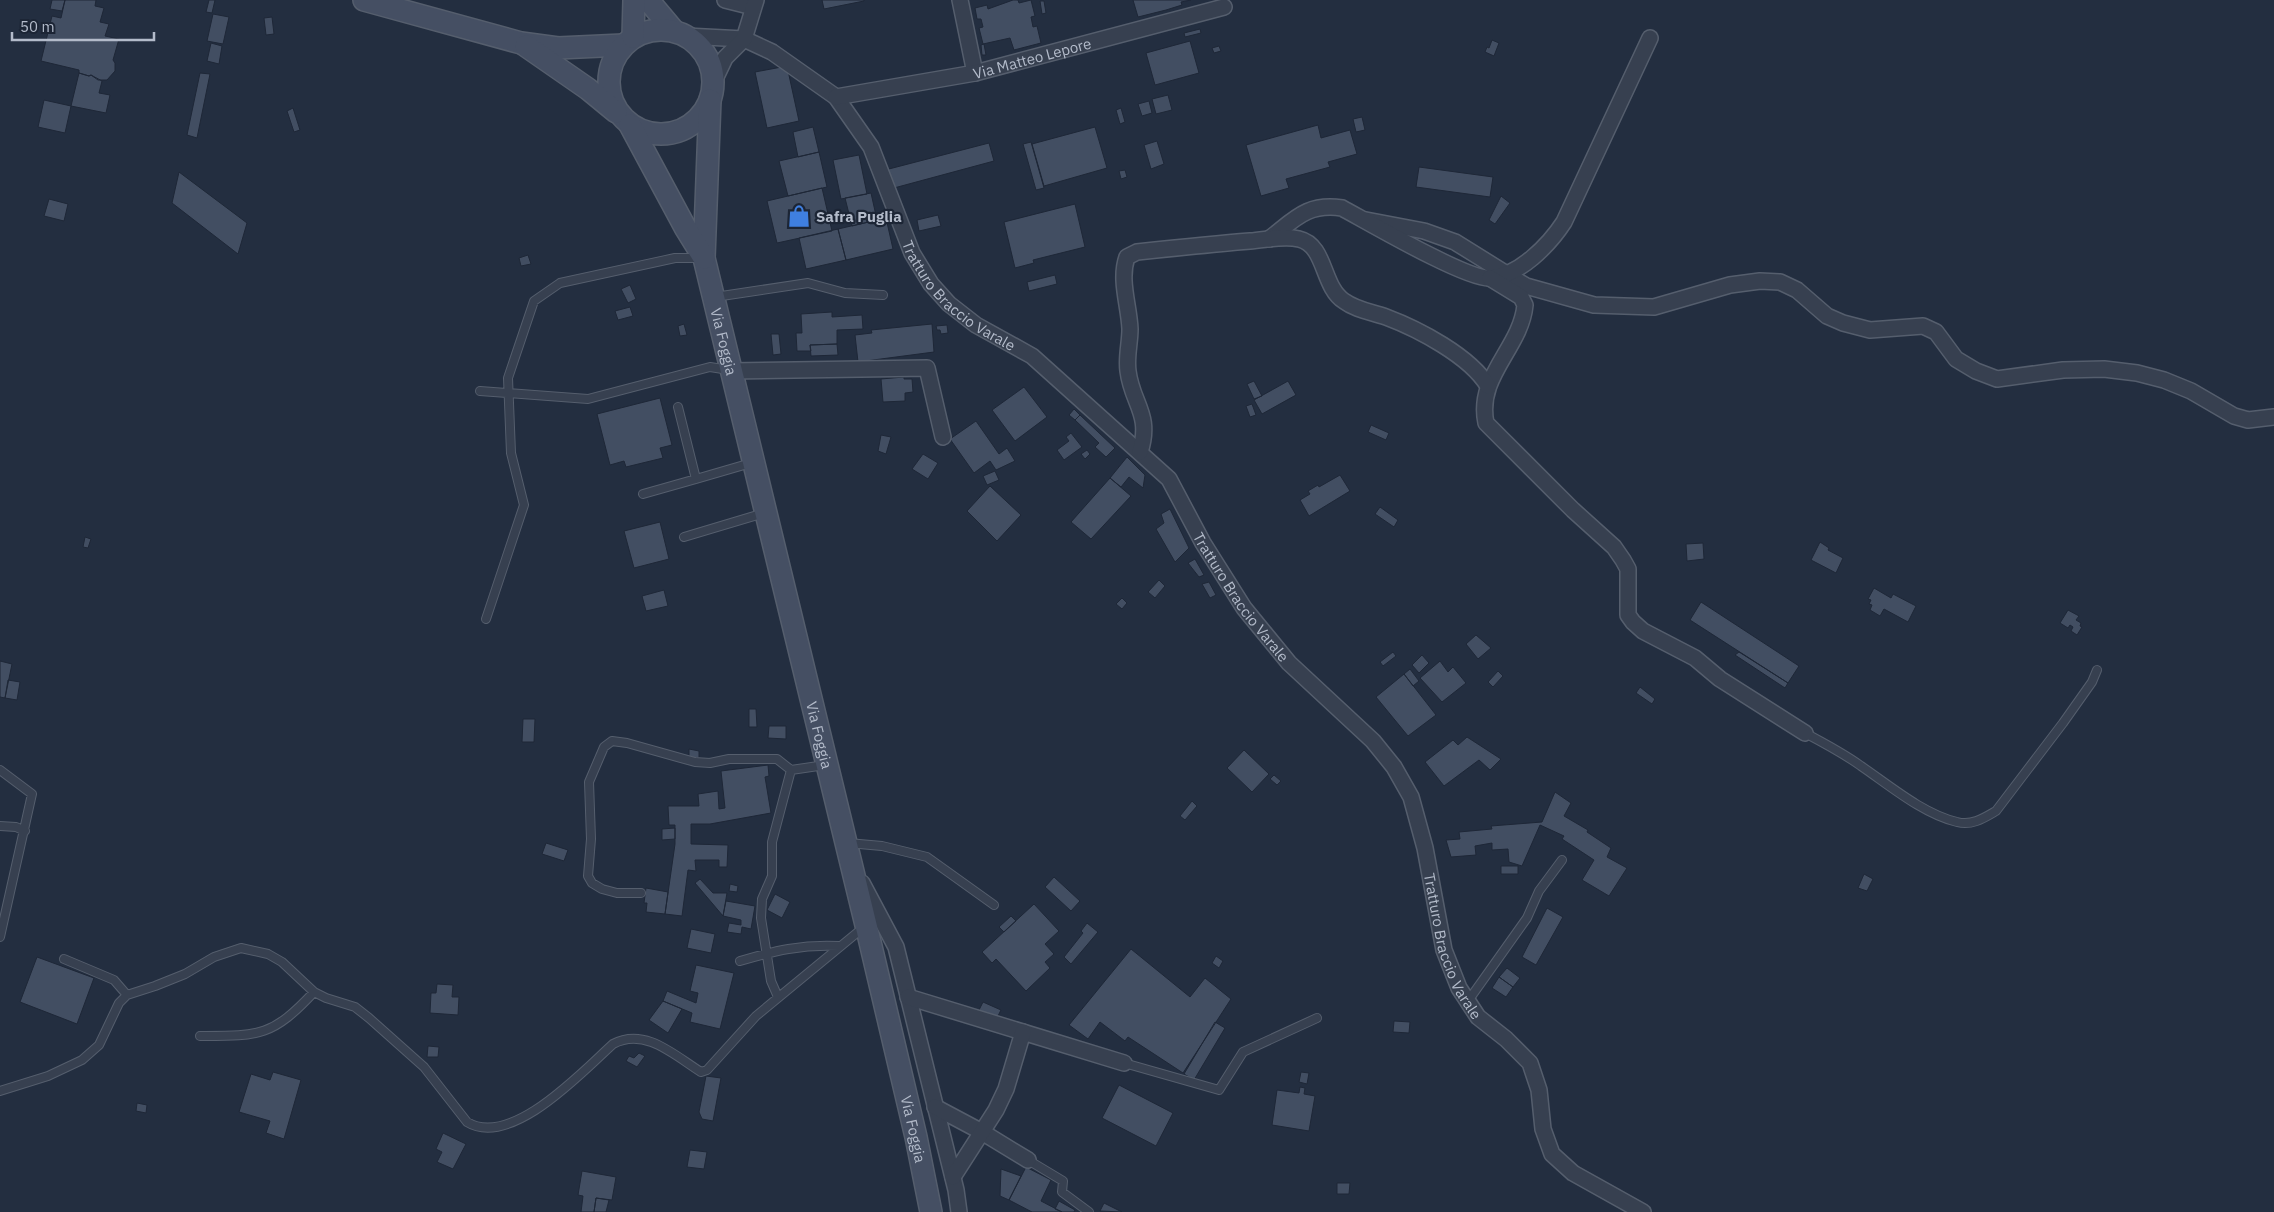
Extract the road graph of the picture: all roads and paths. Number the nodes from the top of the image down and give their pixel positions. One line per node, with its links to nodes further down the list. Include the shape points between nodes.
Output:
1 (364, 0): 12 (main road)
2 (634, 0): 11 (main road, Via Foggia)
3 (648, 0): 8 (main road, Via Foggia)
4 (725, 0): 6 (street)
5 (960, 0): 13 (street)
6 (754, 3): 10 (street)
7 (1224, 6): 13 (street, Via Matteo Lepore)
8 (680, 33): 10 (street, Tratturo Braccio Varale); 11 (main road, via 653,30); 14 (main road, Via Foggia, via 697,44 706,55 712,68)
9 (1650, 38): 20 (street, via 1564,222 1541,250)
10 (744, 39): 14 (street, via 725,58); 15 (street, Tratturo Braccio Varale, via 772,52)
11 (628, 41): 12 (main road, via 558,48); 16 (main road, Via Foggia, via 611,66 608,89 613,104)
12 (522, 43): 16 (main road, via 588,88)
13 (975, 73): 15 (street, Via Matteo Lepore)
14 (712, 91): 16 (main road, via 702,114 691,126 676,132 660,135 644,132); 19 (main road, Via Foggia)
15 (836, 97): 31 (street, Tratturo Braccio Varale, via 871,147 912,253 931,284 949,304 976,325 1032,356)
16 (625, 121): 19 (main road, Via Foggia)
17 (1366, 220): 18 (street, via 1342,208 1325,206 1306,211); 20 (street, via 1424,231 1455,242); 21 (street, via 1453,266)
18 (1270, 239): 25 (street, via 1293,238 1311,244 1333,292 1342,301 1424,335 1464,361 1482,376); 31 (street, via 1137,252 1127,257 1124,268 1130,317 1128,371 1144,421)
19 (704, 258): 23 (main road, Via Foggia); 27 (lane, via 675,258 560,283 534,301 508,378)
20 (1505, 274): 21 (street); 29 (street, via 1526,286 1551,294 1594,304 1626,307 1654,307 1730,285 1780,282 1797,290 1827,316 1843,323 1870,330 1923,326 1936,332 1956,360 1997,379 2063,370 2104,369 2138,373 2191,391 2234,416 2248,420)
21 (1490, 278): 25 (street, via 1521,297 1525,305 1521,321)
22 (883, 295): 23 (lane, via 845,293 808,283)
23 (713, 297): 24 (main road, Via Foggia)
24 (731, 370): 27 (lane, via 710,367 588,399); 30 (street, via 927,368); 32 (main road, Via Foggia)
25 (1488, 386): 39 (street, via 1483,410 1486,423 1624,560 1628,569 1628,615 1633,622 1643,631 1695,658 1720,679)
26 (480, 391): 27 (lane)
27 (508, 393): 37 (lane, via 511,453 524,505)
28 (678, 407): 33 (lane)
29 (2274, 417)
30 (943, 437)
31 (1140, 452): 59 (street, Tratturo Braccio Varale, via 1169,479 1203,543 1244,608 1289,663 1372,741 1394,767 1410,797 1425,848 1444,950)
32 (753, 463): 33 (lane); 35 (main road, Via Foggia)
33 (696, 479): 34 (lane)
34 (643, 494)
35 (766, 512): 36 (lane); 40 (main road, Via Foggia)
36 (684, 536)
37 (486, 619)
38 (2097, 670): 39 (lane, via 2063,723 1996,810 1970,823 1957,822 1920,805 1837,749)
39 (1805, 732)
40 (827, 764): 42 (lane); 45 (main road, Via Foggia)
41 (0, 770): 44 (lane, via 32,794)
42 (791, 770): 47 (lane, via 777,759 695,762 626,742 612,742 604,747 589,782 588,876 602,889 616,893); 52 (lane, via 772,842 772,876 762,899 761,918)
43 (0, 826): 44 (lane)
44 (25, 831): 50 (lane)
45 (848, 852): 48 (lane, via 882,846 927,857); 49 (main road, Via Foggia); 58 (street, via 896,947)
46 (1562, 860): 59 (lane, via 1540,891 1527,918)
47 (642, 893)
48 (994, 905)
49 (866, 925): 51 (lane); 69 (main road, Via Foggia)
50 (0, 937)
51 (838, 946): 52 (lane, via 782,948); 57 (lane)
52 (768, 952): 54 (lane); 57 (lane)
53 (64, 959): 56 (lane, via 114,980)
54 (740, 961)
55 (314, 992): 56 (lane, via 282,962 268,954 241,948); 57 (lane, via 355,1007 369,1018 424,1067 467,1122 486,1129 542,1107 622,1039 651,1040 701,1072 706,1070); 62 (lane, via 276,1027 248,1036)
56 (127, 995): 64 (lane, via 119,1002 99,1045 82,1060 48,1076)
57 (778, 997)
58 (908, 997): 61 (street); 65 (street)
59 (1468, 1002): 72 (street, Tratturo Braccio Varale, via 1478,1017 1530,1063 1539,1090 1543,1129 1552,1154 1573,1173)
60 (1317, 1018): 63 (lane, via 1243,1052 1219,1090)
61 (1023, 1032): 63 (street); 66 (street, via 1006,1089)
62 (200, 1036)
63 (1124, 1063)
64 (0, 1091)
65 (935, 1107): 66 (street); 68 (street)
66 (982, 1132): 67 (street); 68 (street)
67 (1028, 1160): 71 (lane, via 1063,1181 1062,1192)
68 (953, 1177): 70 (street)
69 (931, 1212)
70 (959, 1212)
71 (1089, 1212)
72 (1643, 1212)

